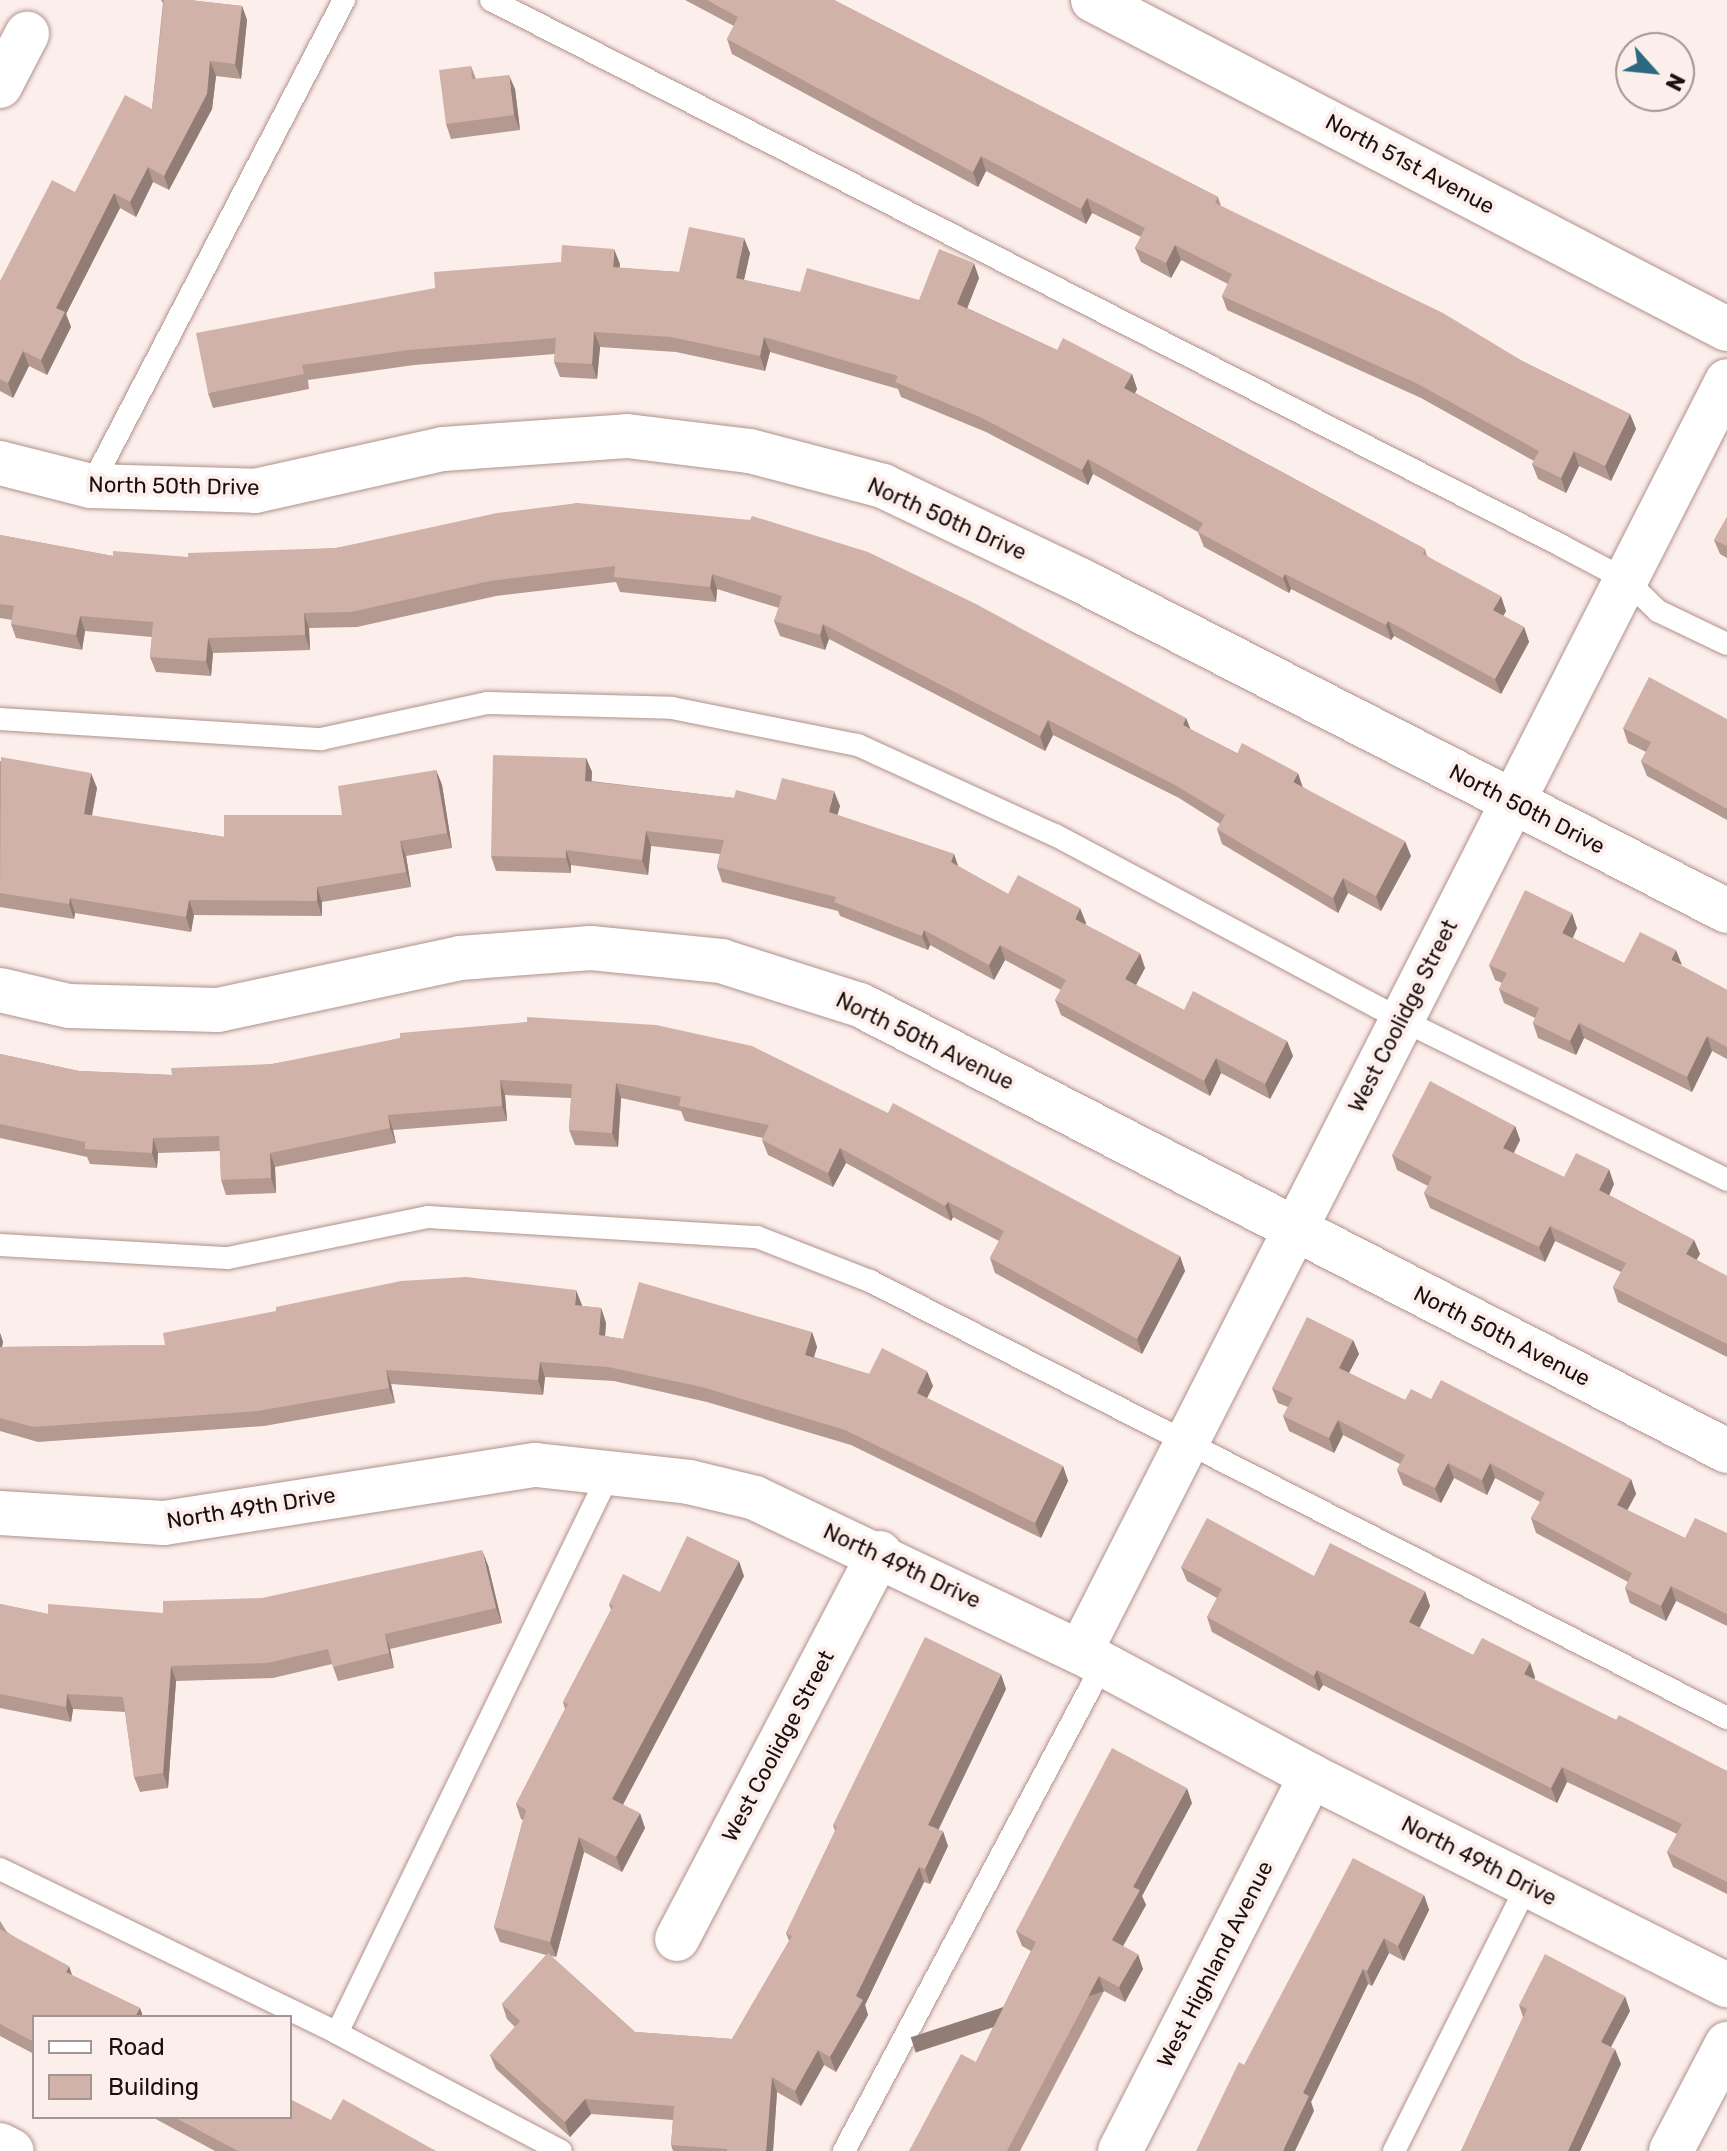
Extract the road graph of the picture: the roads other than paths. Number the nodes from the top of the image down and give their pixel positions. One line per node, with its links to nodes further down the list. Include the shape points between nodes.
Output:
1 (344, 0): 9 (lane)
2 (491, 0): 10 (lane)
3 (1108, 3): 6 (street, North 51st Avenue)
4 (27, 34): 5 (street)
5 (0, 86)
6 (1727, 329)
7 (1727, 381): 10 (street, West Coolidge Street)
8 (0, 463): 9 (street, North 50th Drive)
9 (91, 486): 13 (street, North 50th Drive, via 255,491 443,449 627,436 750,451 883,486 1080,580)
10 (1626, 580): 11 (lane, via 1658,611); 13 (street, West Coolidge Street)
11 (1727, 644)
12 (0, 719): 16 (lane, via 321,739 487,703 672,708 858,745 1055,835)
13 (1513, 802): 14 (street, North 50th Drive); 16 (street, West Coolidge Street)
14 (1727, 911)
15 (0, 990): 18 (street, North 50th Avenue, via 69,1006 218,1010 460,958 591,948 721,961 860,1005)
16 (1402, 1020): 17 (lane); 18 (street, West Coolidge Street)
17 (1727, 1180)
18 (1294, 1230): 20 (street, West Coolidge Street); 21 (street, North 50th Avenue)
19 (0, 1245): 20 (lane, via 228,1258 428,1217 757,1237 870,1281)
20 (1185, 1445): 25 (street, West Coolidge Street); 26 (lane)
21 (1727, 1451)
22 (609, 1474): 23 (street, North 49th Drive, via 536,1465 164,1523); 24 (street, North 49th Drive, via 689,1482 755,1498); 32 (lane)
23 (0, 1513)
24 (880, 1553): 25 (street, North 49th Drive); 30 (street, West Coolidge Street)
25 (1092, 1658): 27 (street, North 49th Drive); 37 (lane)
26 (1727, 1718)
27 (1311, 1776): 29 (street, North 49th Drive); 38 (street, West Highland Avenue)
28 (0, 1869): 32 (lane)
29 (1527, 1885): 31 (street, North 49th Drive); 39 (lane)
30 (677, 1939)
31 (1727, 1985)
32 (337, 2033): 36 (lane)
33 (1727, 2044): 40 (street)
34 (0, 2145): 35 (street)
35 (12, 2151)
36 (561, 2151)
37 (844, 2151)
38 (1120, 2151)
39 (1394, 2151)
40 (1671, 2151)

